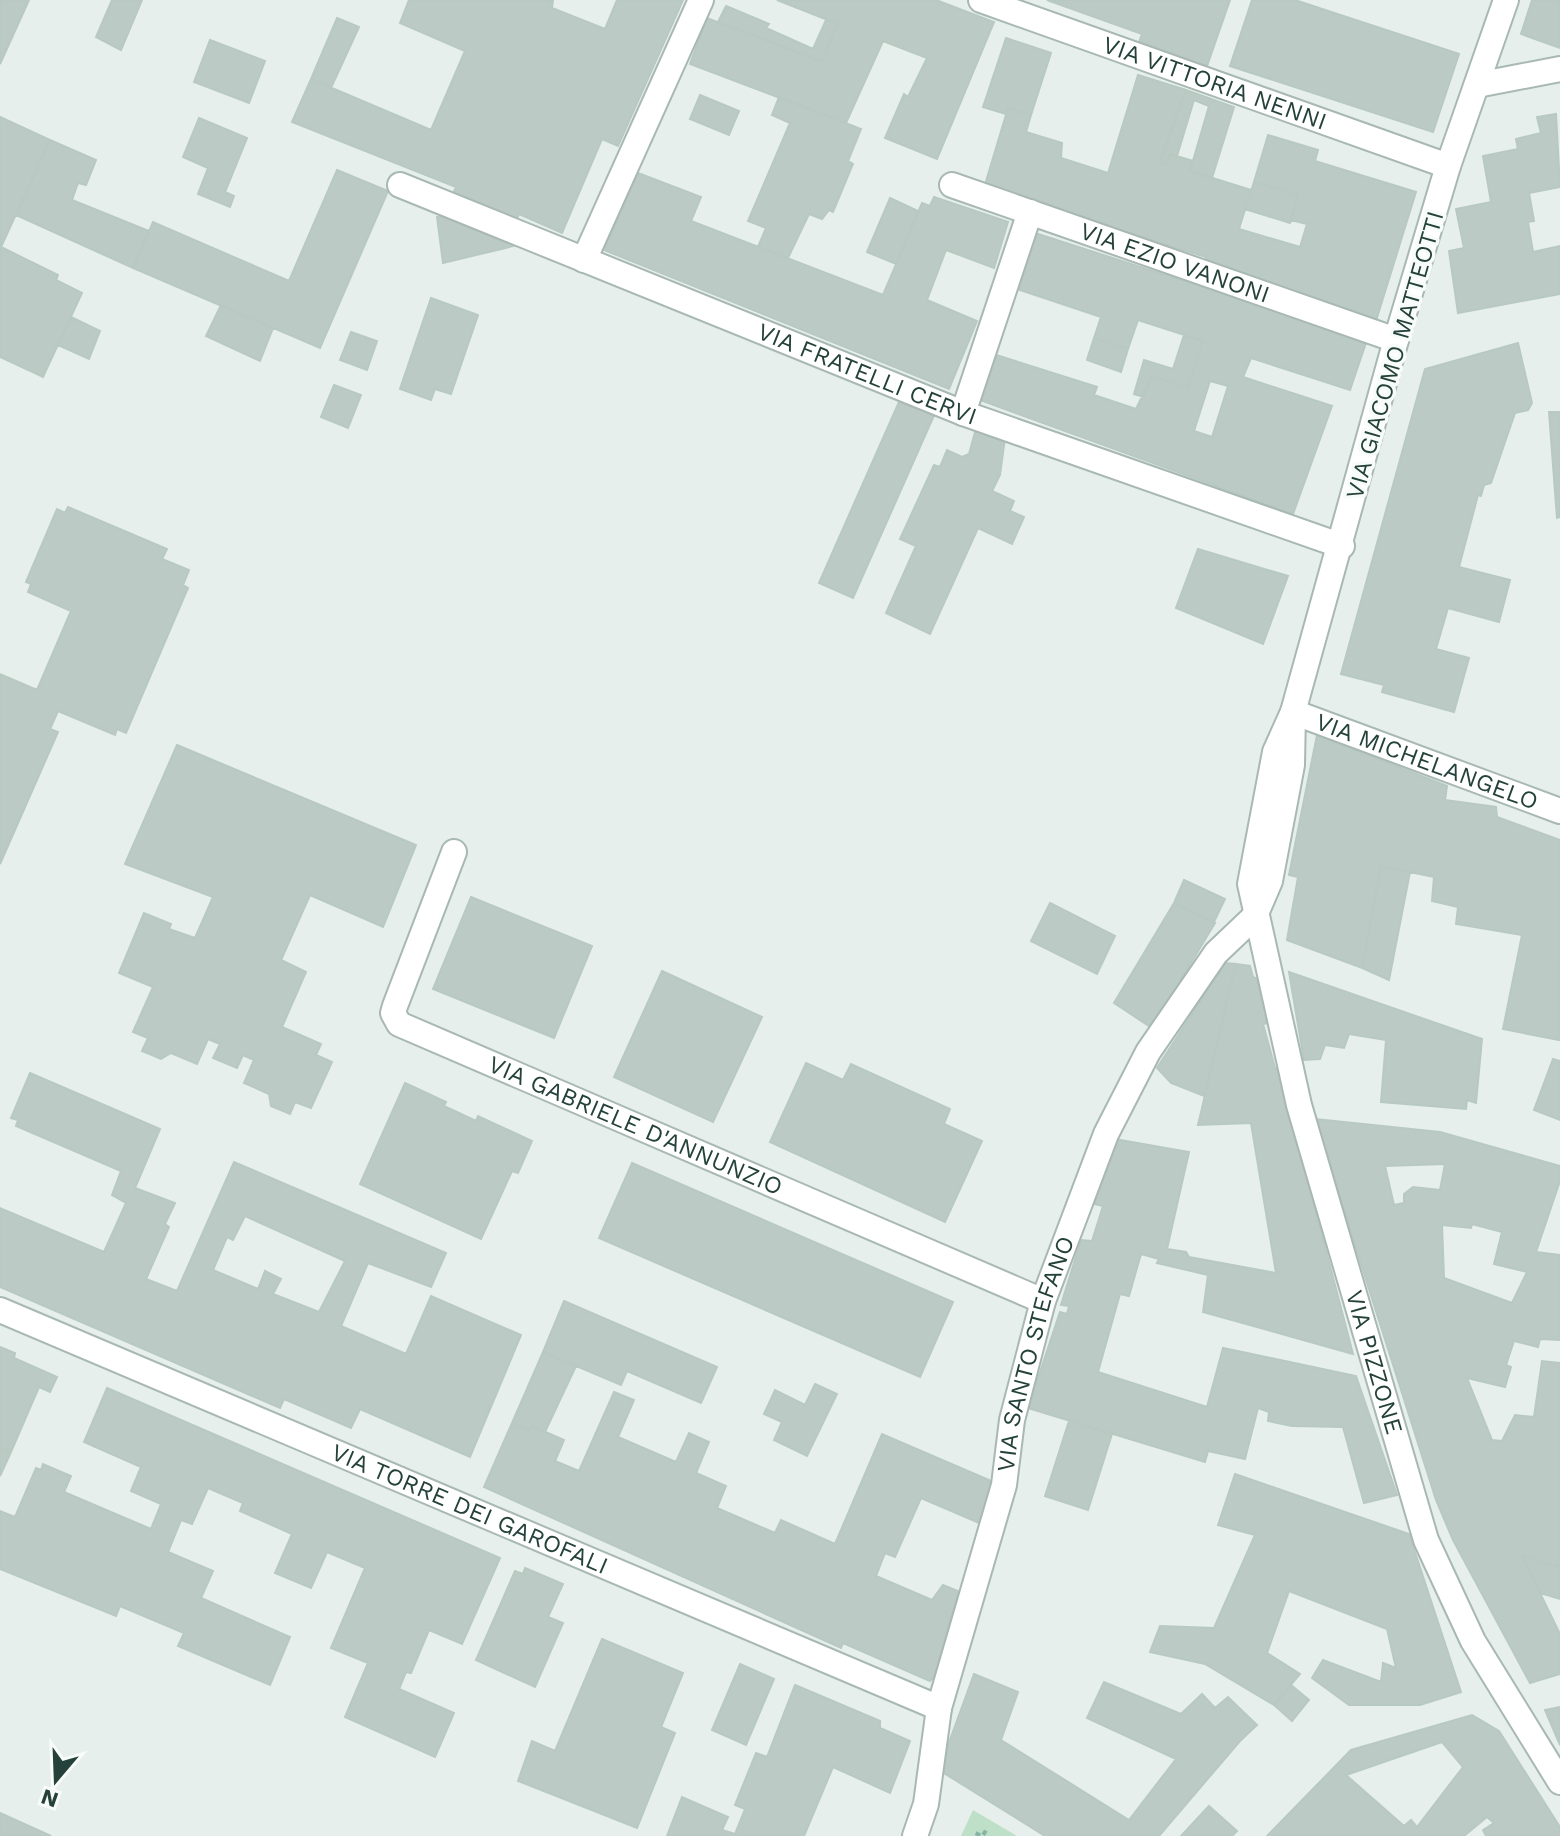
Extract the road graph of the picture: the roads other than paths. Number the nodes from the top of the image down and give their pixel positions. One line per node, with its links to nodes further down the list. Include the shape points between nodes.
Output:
1 (701, 0): 10 (street)
2 (981, 0): 6 (street, VIA VITTORIA NENNI)
3 (1506, 0): 5 (street, VIA GIACOMO MATTEOTTI)
4 (1560, 69): 5 (street)
5 (1477, 85): 6 (street, VIA GIACOMO MATTEOTTI)
6 (1448, 166): 11 (street, VIA GIACOMO MATTEOTTI)
7 (400, 185): 10 (street, VIA FRATELLI CERVI)
8 (952, 185): 9 (street, VIA EZIO VANONI)
9 (1030, 212): 11 (street, VIA EZIO VANONI); 12 (street)
10 (584, 260): 12 (street, VIA FRATELLI CERVI)
11 (1396, 340): 13 (street, VIA GIACOMO MATTEOTTI)
12 (963, 413): 13 (street, VIA FRATELLI CERVI)
13 (1342, 546): 14 (street, VIA GIACOMO MATTEOTTI)
14 (1293, 712): 15 (street, VIA MICHELANGELO); 17 (street, VIA GIACOMO MATTEOTTI, via 1275,752 1250,884)
15 (1560, 811)
16 (454, 852): 18 (street, VIA GABRIELE D'ANNUNZIO, via 395,1006 399,1024)
17 (1255, 916): 18 (street, VIA SANTO STEFANO, via 1216,953 1148,1052 1106,1134); 21 (street, VIA PIZZONE, via 1299,1105 1426,1540 1473,1641)
18 (1043, 1301): 20 (street, VIA SANTO STEFANO, via 1012,1420 1004,1485)
19 (0, 1310): 20 (street, VIA TORRE DEI GAROFALI)
20 (939, 1708): 22 (street, VIA SANTO STEFANO, via 926,1804)
21 (1560, 1782)
22 (915, 1836)

